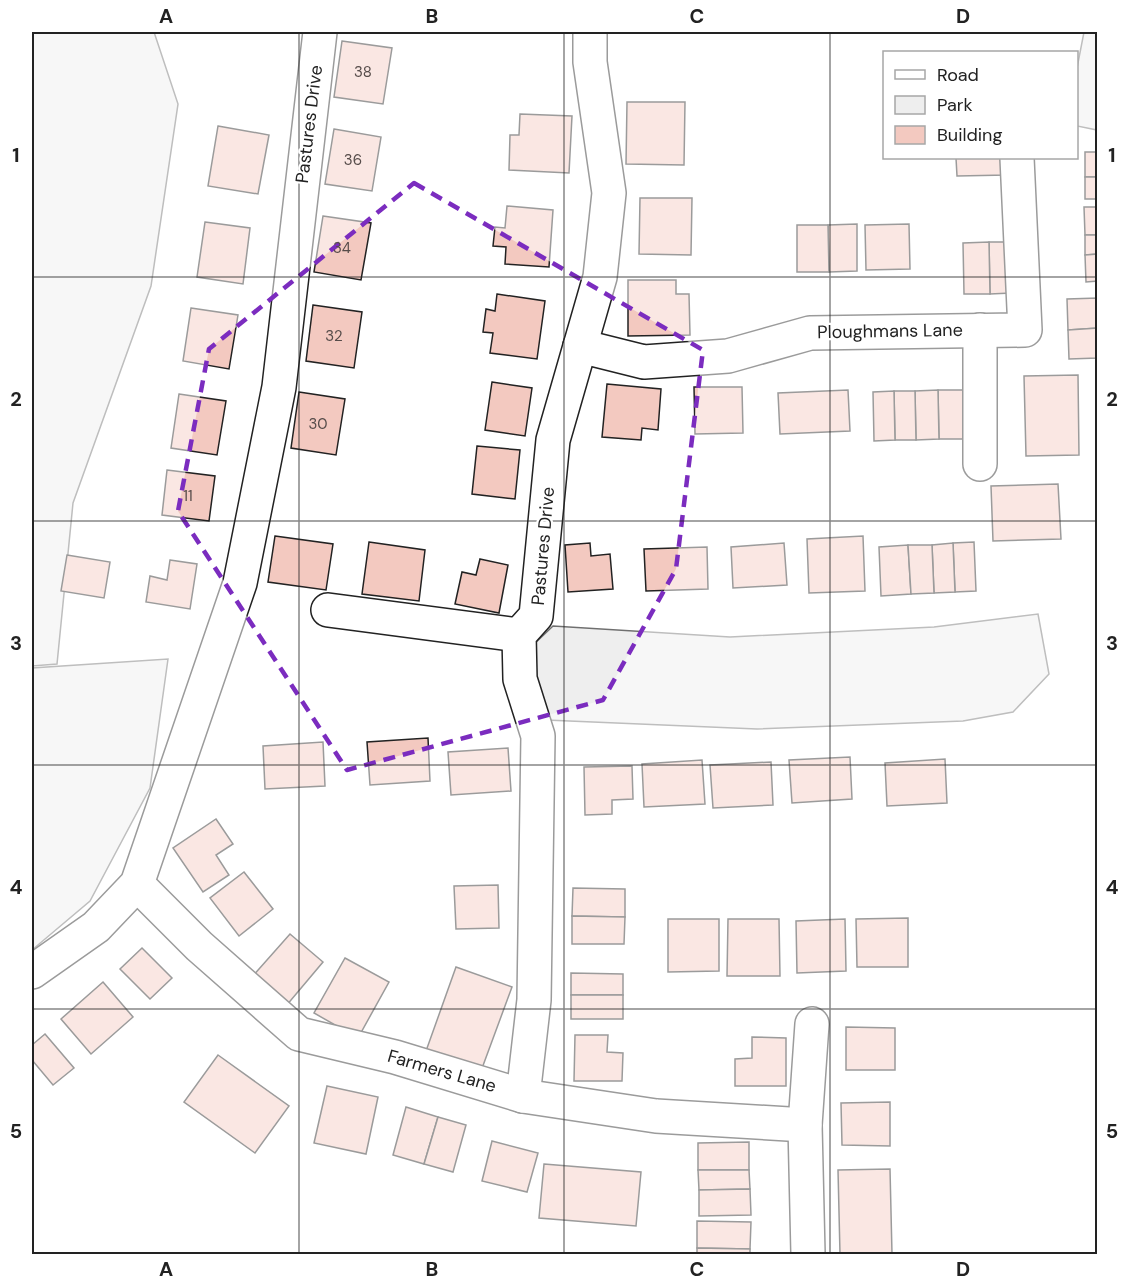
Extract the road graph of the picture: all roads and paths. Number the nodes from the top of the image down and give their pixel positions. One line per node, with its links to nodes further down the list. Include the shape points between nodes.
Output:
1 (320, 32): 9 (street, Pastures Drive, via 279,387 240,582)
2 (590, 32): 5 (street, Pastures Drive, via 609,193 600,277)
3 (1017, 159): 4 (street, Ploughmans Lane, via 1025,330)
4 (980, 330): 5 (street, Ploughmans Lane, via 810,333 728,356 644,362); 6 (street)
5 (580, 346): 8 (street, Pastures Drive, via 553,440 536,616)
6 (980, 464)
7 (328, 610): 8 (street)
8 (519, 635): 12 (street, via 520,679 538,736 534,1000)
9 (137, 884): 10 (street, Pastures Drive, via 96,927); 12 (street, Farmers Lane, via 199,946 299,1034 395,1057)
10 (32, 972)
11 (812, 1024): 13 (street)
12 (523, 1096): 13 (street, Farmers Lane, via 656,1116)
13 (805, 1125): 14 (street)
14 (808, 1254)

